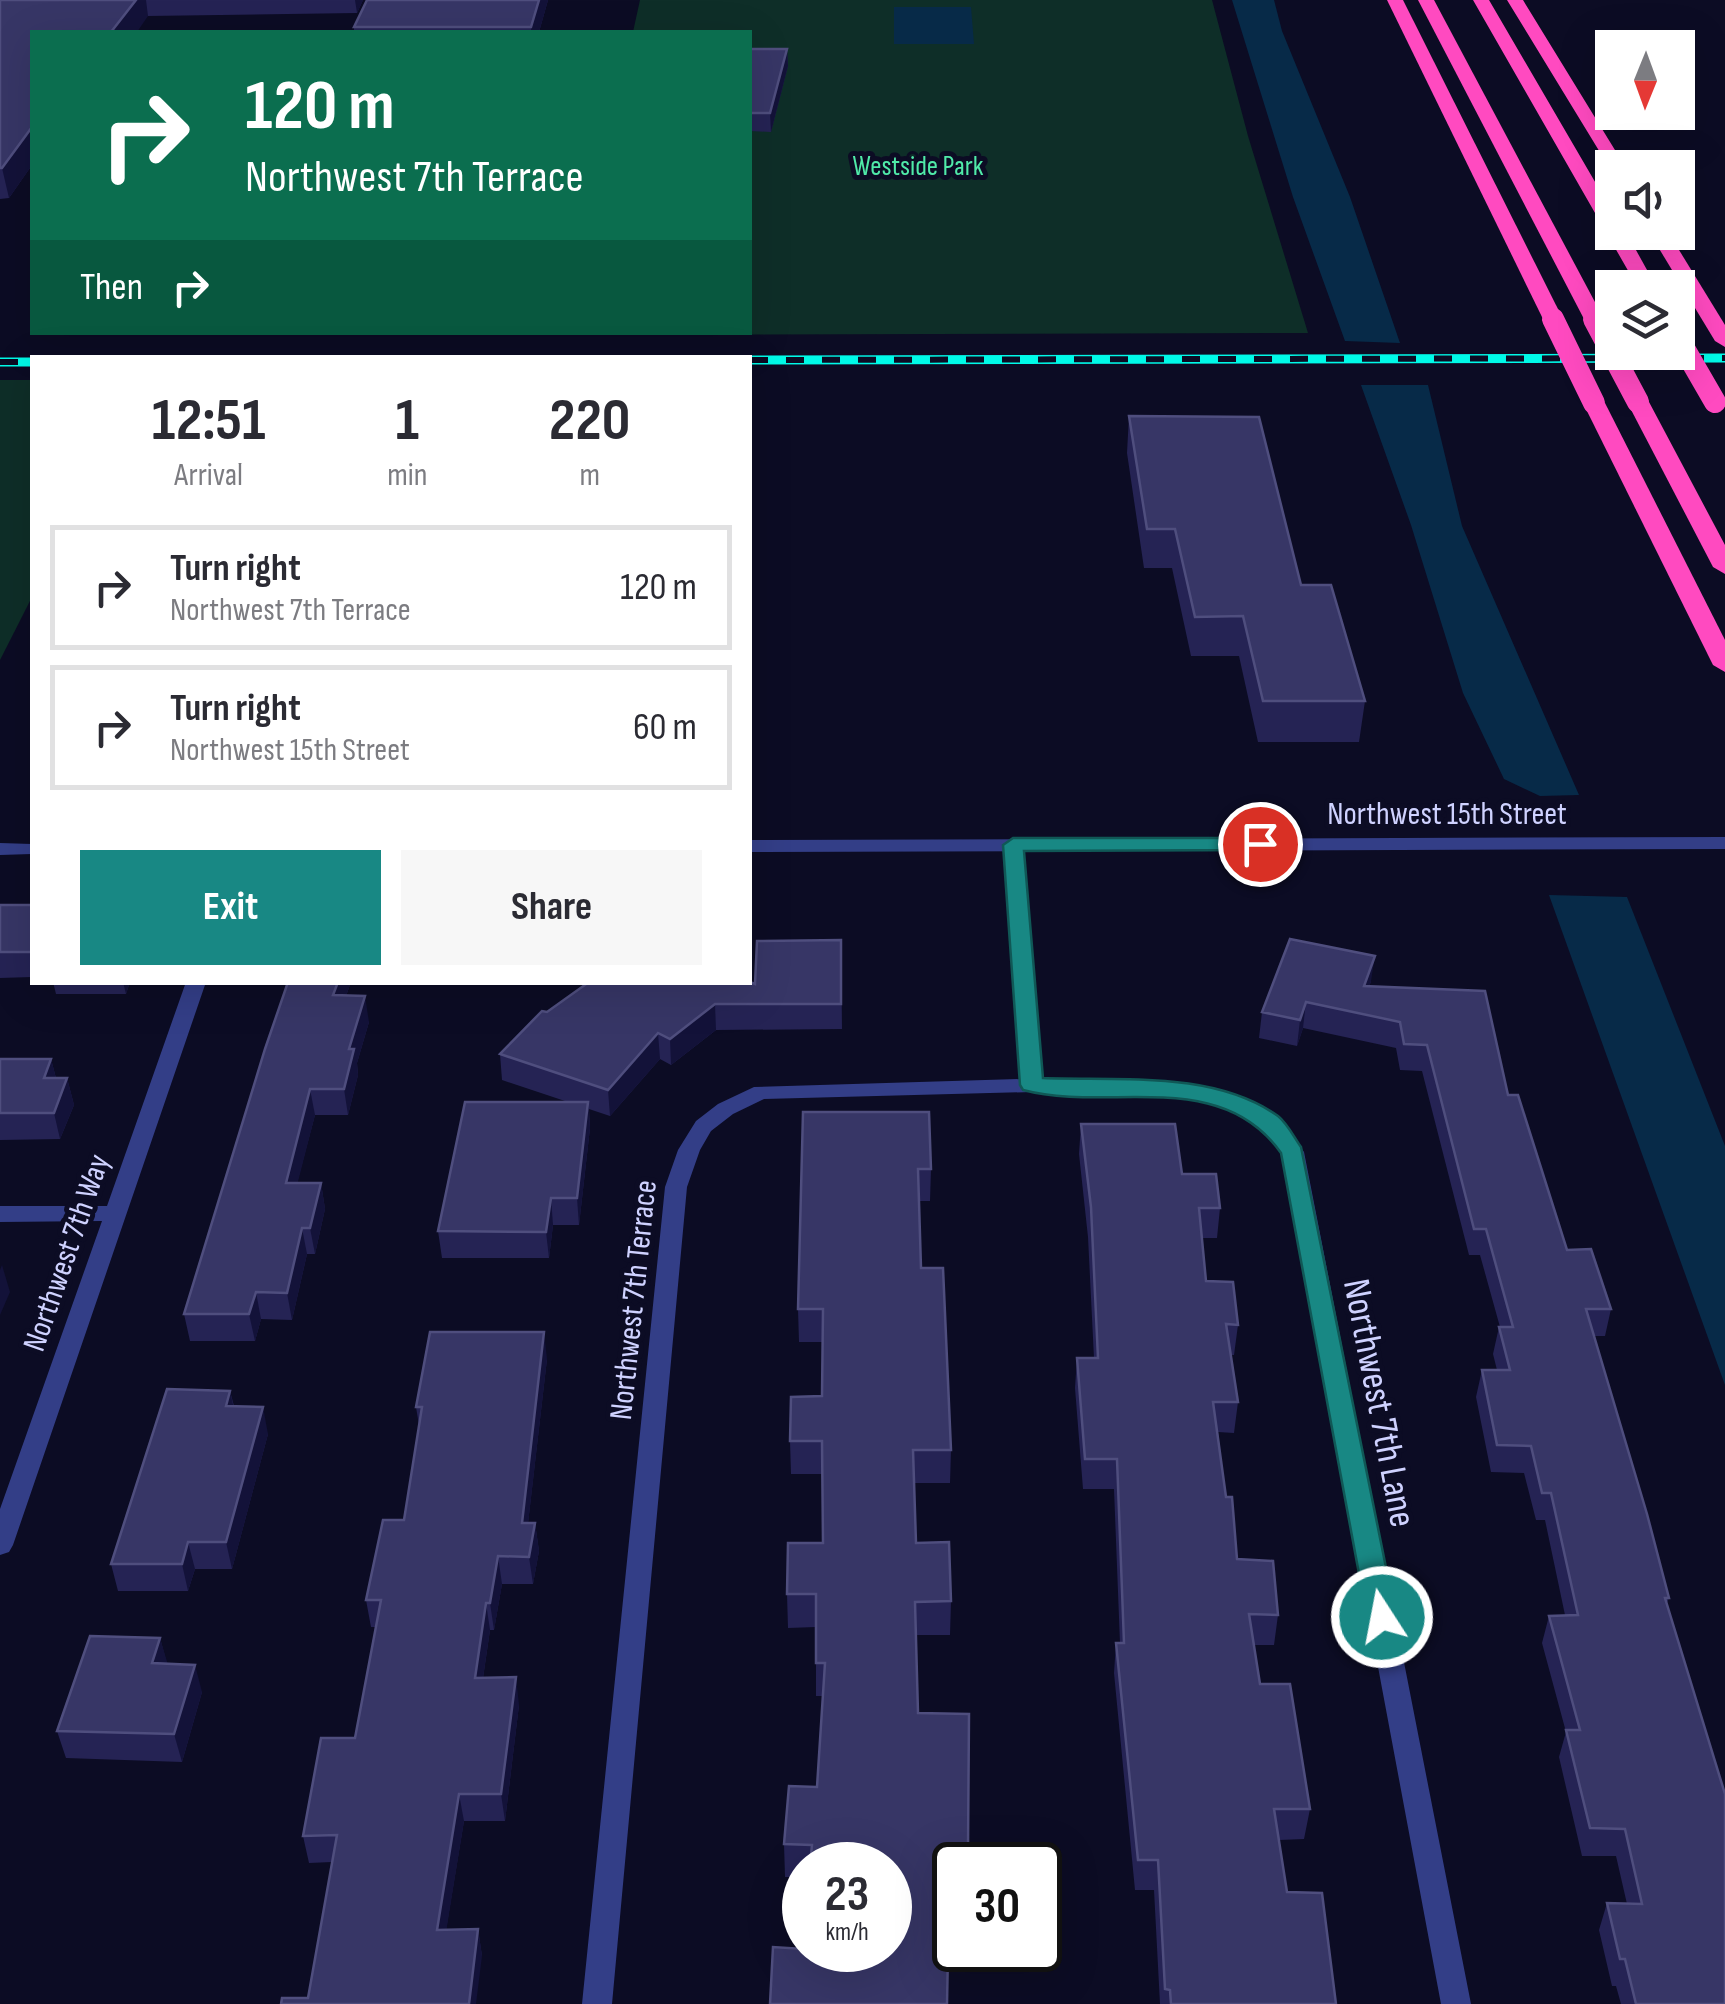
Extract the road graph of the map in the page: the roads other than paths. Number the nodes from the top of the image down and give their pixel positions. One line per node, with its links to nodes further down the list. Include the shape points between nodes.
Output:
1 (1394, 0): 12 (highway, bridge)
2 (1426, 0): 11 (highway, bridge)
3 (1481, 0): 6 (highway)
4 (1514, 0): 5 (highway)
5 (1607, 150)
6 (1595, 197)
7 (1669, 250): 8 (highway)
8 (1725, 341)
9 (1695, 367): 10 (highway, bridge)
10 (1720, 410)
11 (1725, 568)
12 (1725, 665)
13 (1725, 843): 14 (street, Northwest 15th Street)
14 (1013, 845): 15 (street, Northwest 15th Street); 19 (street)
15 (752, 846)
16 (0, 849): 17 (street)
17 (30, 849)
18 (195, 985): 20 (street, Northwest 7th Way)
19 (1032, 1085): 23 (street, Northwest 7th Terrace, via 762,1092 722,1109 691,1139 676,1187); 24 (street, Northwest 7th Lane, via 1185,1091 1233,1103 1272,1123 1293,1152)
20 (116, 1213): 21 (street); 22 (street, Northwest 7th Way)
21 (0, 1214)
22 (0, 1545)
23 (597, 2004)
24 (1456, 2004)

